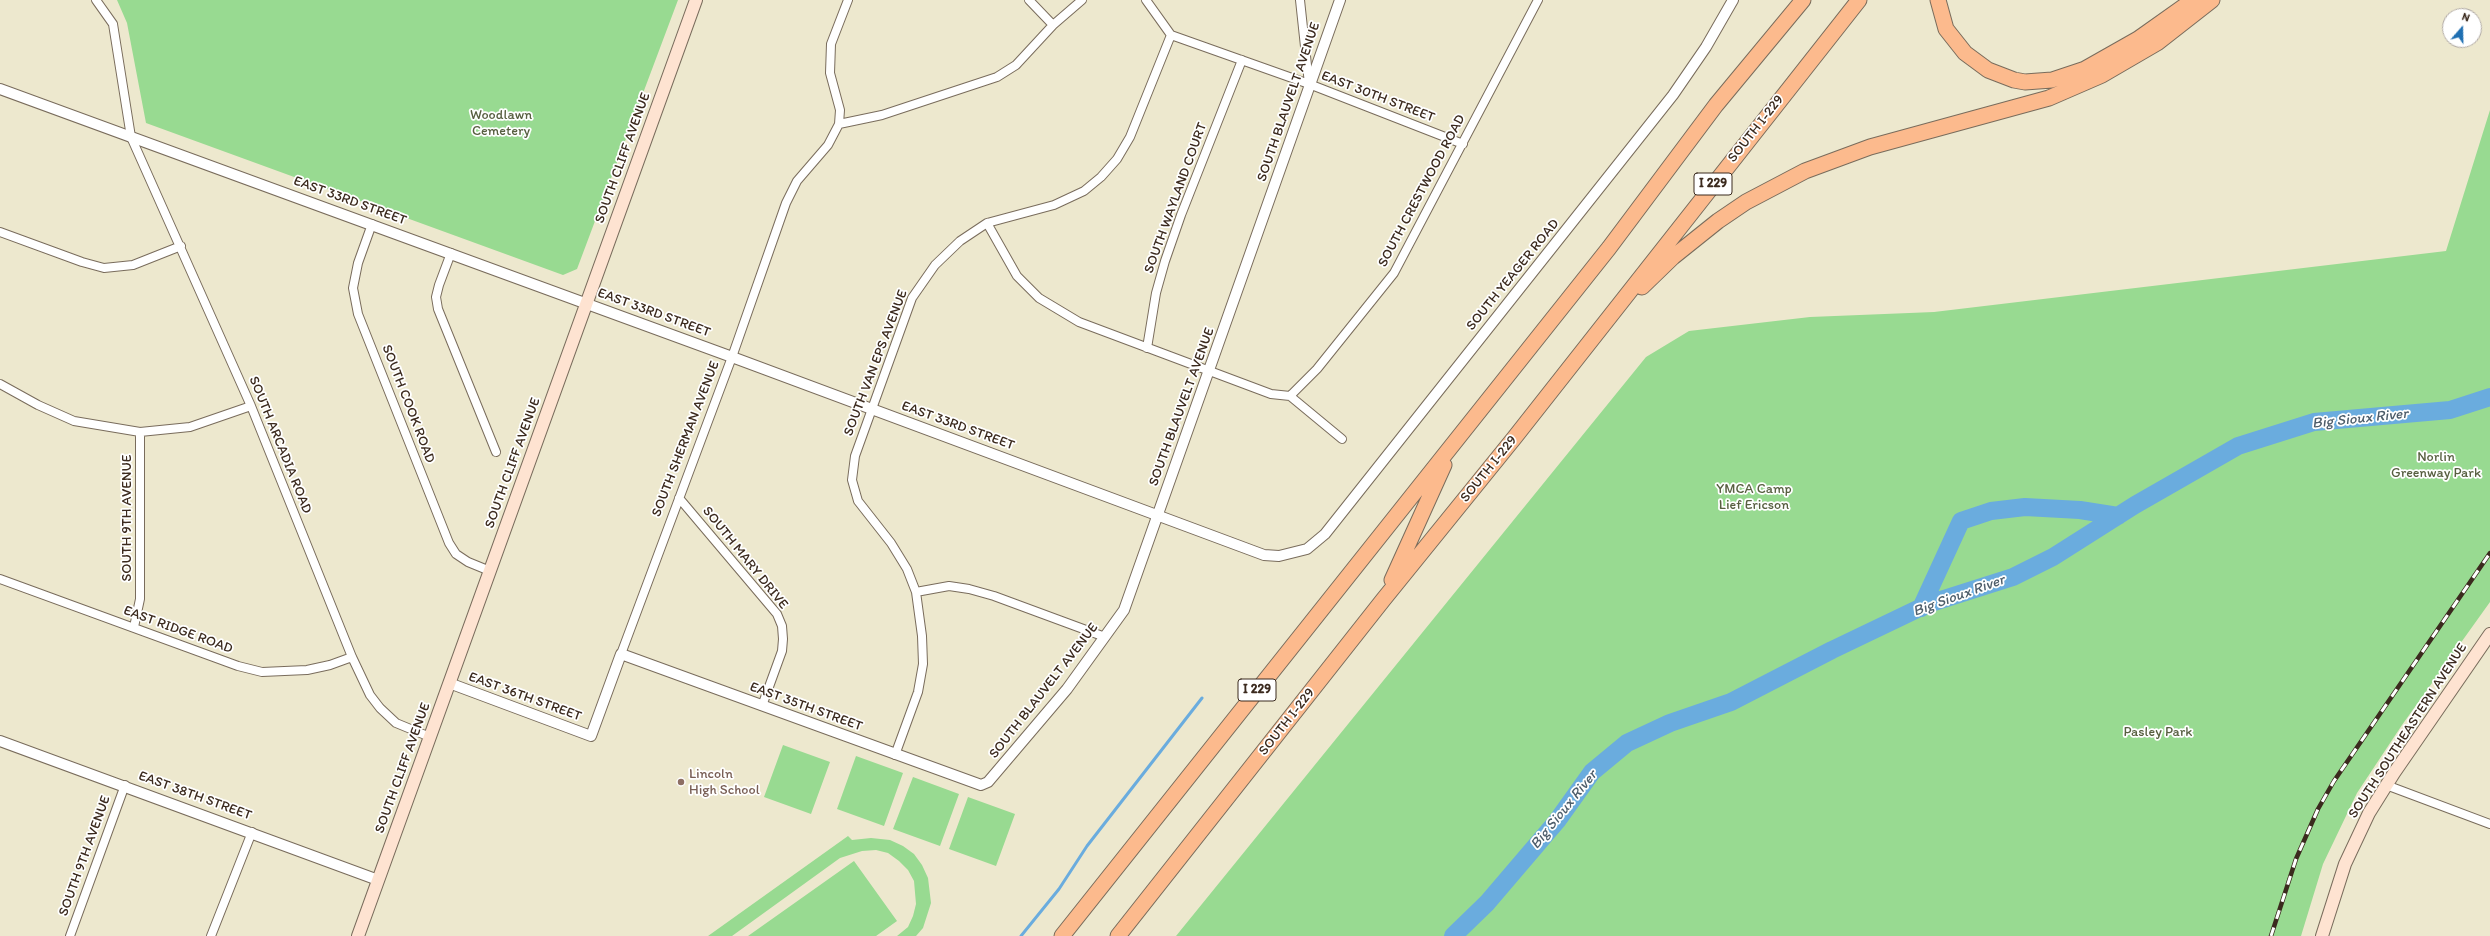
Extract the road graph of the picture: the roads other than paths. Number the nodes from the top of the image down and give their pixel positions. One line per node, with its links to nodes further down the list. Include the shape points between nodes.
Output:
1 (96, 0): 24 (street, SOUTH ARCADIA ROAD, via 113,24)
2 (696, 0): 31 (main road, SOUTH CLIFF AVENUE)
3 (848, 0): 23 (street, SOUTH SHERMAN AVENUE, via 831,44 830,73 840,110)
4 (1029, 0): 17 (street)
5 (1082, 0): 17 (street)
6 (1146, 0): 18 (street)
7 (1300, 0): 21 (street)
8 (1340, 0): 21 (street, SOUTH BLAUVELT AVENUE)
9 (1538, 0): 25 (street, SOUTH CRESTWOOD ROAD)
10 (1732, 0): 46 (street, SOUTH YEAGER ROAD, via 1690,72 1638,140 1325,534 1312,546)
11 (1790, 0): 20 (highway)
12 (1803, 0): 20 (highway, I 229)
13 (1859, 0): 34 (highway, SOUTH I-229 / I 229)
14 (1938, 0): 15 (highway, via 1946,29 1965,53 2000,76 2038,82 2069,75 2106,58 2164,22)
15 (2193, 0)
16 (2212, 0): 34 (highway, via 2157,43 2102,75 2062,93 2025,106 1840,157 1805,171 1746,202 1673,256)
17 (1053, 25): 23 (street, via 1016,65 997,78 882,115)
18 (1170, 35): 19 (street, EAST 30TH STREET); 26 (street, SOUTH VAN EPS AVENUE, via 1130,137 1117,159 1101,177 1084,191 1054,205)
19 (1242, 60): 21 (street, EAST 30TH STREET); 32 (street, SOUTH WAYLAND COURT, via 1165,261 1156,293)
20 (1733, 83): 42 (highway, I 229, via 1609,248)
21 (1309, 84): 25 (street, EAST 30TH STREET); 35 (street, SOUTH BLAUVELT AVENUE)
22 (0, 89): 24 (street, EAST 33RD STREET)
23 (839, 124): 33 (street, SOUTH SHERMAN AVENUE, via 828,145 797,181 786,203)
24 (131, 137): 27 (street, EAST 33RD STREET); 29 (street, SOUTH ARCADIA ROAD)
25 (1463, 144): 37 (street, SOUTH CRESTWOOD ROAD, via 1394,273 1318,369)
26 (987, 223): 32 (street, via 1017,276 1039,298 1079,322); 39 (street, SOUTH VAN EPS AVENUE, via 960,241 935,265 912,298)
27 (372, 224): 30 (street, EAST 33RD STREET); 47 (street, SOUTH COOK ROAD, via 358,263 353,288 358,314 449,543 456,554)
28 (0, 232): 29 (street, via 104,268 134,265)
29 (181, 246): 38 (street, SOUTH ARCADIA ROAD)
30 (451, 253): 31 (street, EAST 33RD STREET); 43 (street, via 436,297 438,309)
31 (586, 303): 33 (street, EAST 33RD STREET); 47 (main road, SOUTH CLIFF AVENUE)
32 (1147, 348): 35 (street)
33 (732, 357): 39 (street, EAST 33RD STREET); 44 (street, SOUTH SHERMAN AVENUE)
34 (1568, 368): 50 (highway, SOUTH I-229 / I 229)
35 (1210, 372): 37 (street, via 1271,394); 45 (street, SOUTH BLAUVELT AVENUE)
36 (0, 384): 40 (street, via 38,405 74,420)
37 (1290, 396): 41 (street)
38 (250, 406): 40 (street, via 190,427); 55 (street, SOUTH ARCADIA ROAD)
39 (872, 408): 45 (street, EAST 33RD STREET); 49 (street, SOUTH VAN EPS AVENUE, via 855,456 852,480 858,501 891,543 907,569)
40 (140, 432): 51 (street, SOUTH 9TH AVENUE, via 140,599)
41 (1342, 439)
42 (1454, 444): 50 (highway); 71 (highway, I 229)
43 (496, 452)
44 (679, 498): 54 (street, SOUTH SHERMAN AVENUE); 57 (street, SOUTH MARY DRIVE, via 777,614 782,626 782,651)
45 (1158, 515): 46 (street, EAST 33RD STREET, via 1264,555); 53 (street, SOUTH BLAUVELT AVENUE, via 1124,610)
46 (1298, 553)
47 (490, 571): 56 (main road, SOUTH CLIFF AVENUE)
48 (0, 579): 51 (street, EAST RIDGE ROAD)
49 (916, 592): 53 (street, via 950,586 969,589); 61 (street, SOUTH VAN EPS AVENUE, via 923,664 918,692)
50 (1383, 600): 72 (highway, SOUTH I-229 / I 229)
51 (134, 627): 55 (street, EAST RIDGE ROAD, via 238,666 262,672 307,670)
52 (2490, 634): 64 (main road, SOUTH SOUTHEASTERN AVENUE)
53 (1105, 637): 63 (street, SOUTH BLAUVELT AVENUE, via 993,778)
54 (621, 654): 57 (street, EAST 35TH STREET); 58 (street, SOUTH SHERMAN AVENUE)
55 (352, 657): 59 (street, SOUTH ARCADIA ROAD, via 370,695 380,708 396,723)
56 (449, 683): 58 (street, EAST 36TH STREET); 59 (main road, SOUTH CLIFF AVENUE)
57 (762, 706): 61 (street, EAST 35TH STREET)
58 (591, 736)
59 (430, 737): 67 (main road, SOUTH CLIFF AVENUE)
60 (0, 741): 62 (street, EAST 38TH STREET)
61 (895, 755): 63 (street, EAST 35TH STREET)
62 (125, 785): 66 (street, EAST 38TH STREET); 68 (street, SOUTH 9TH AVENUE)
63 (982, 785)
64 (2386, 785): 65 (street); 73 (main road, SOUTH SOUTHEASTERN AVENUE, via 2350,850)
65 (2490, 824)
66 (252, 832): 67 (street, EAST 38TH STREET); 69 (street)
67 (378, 880): 70 (main road, SOUTH CLIFF AVENUE)
68 (70, 936)
69 (212, 936)
70 (358, 936)
71 (1062, 936)
72 (1118, 936)
73 (2322, 936)

